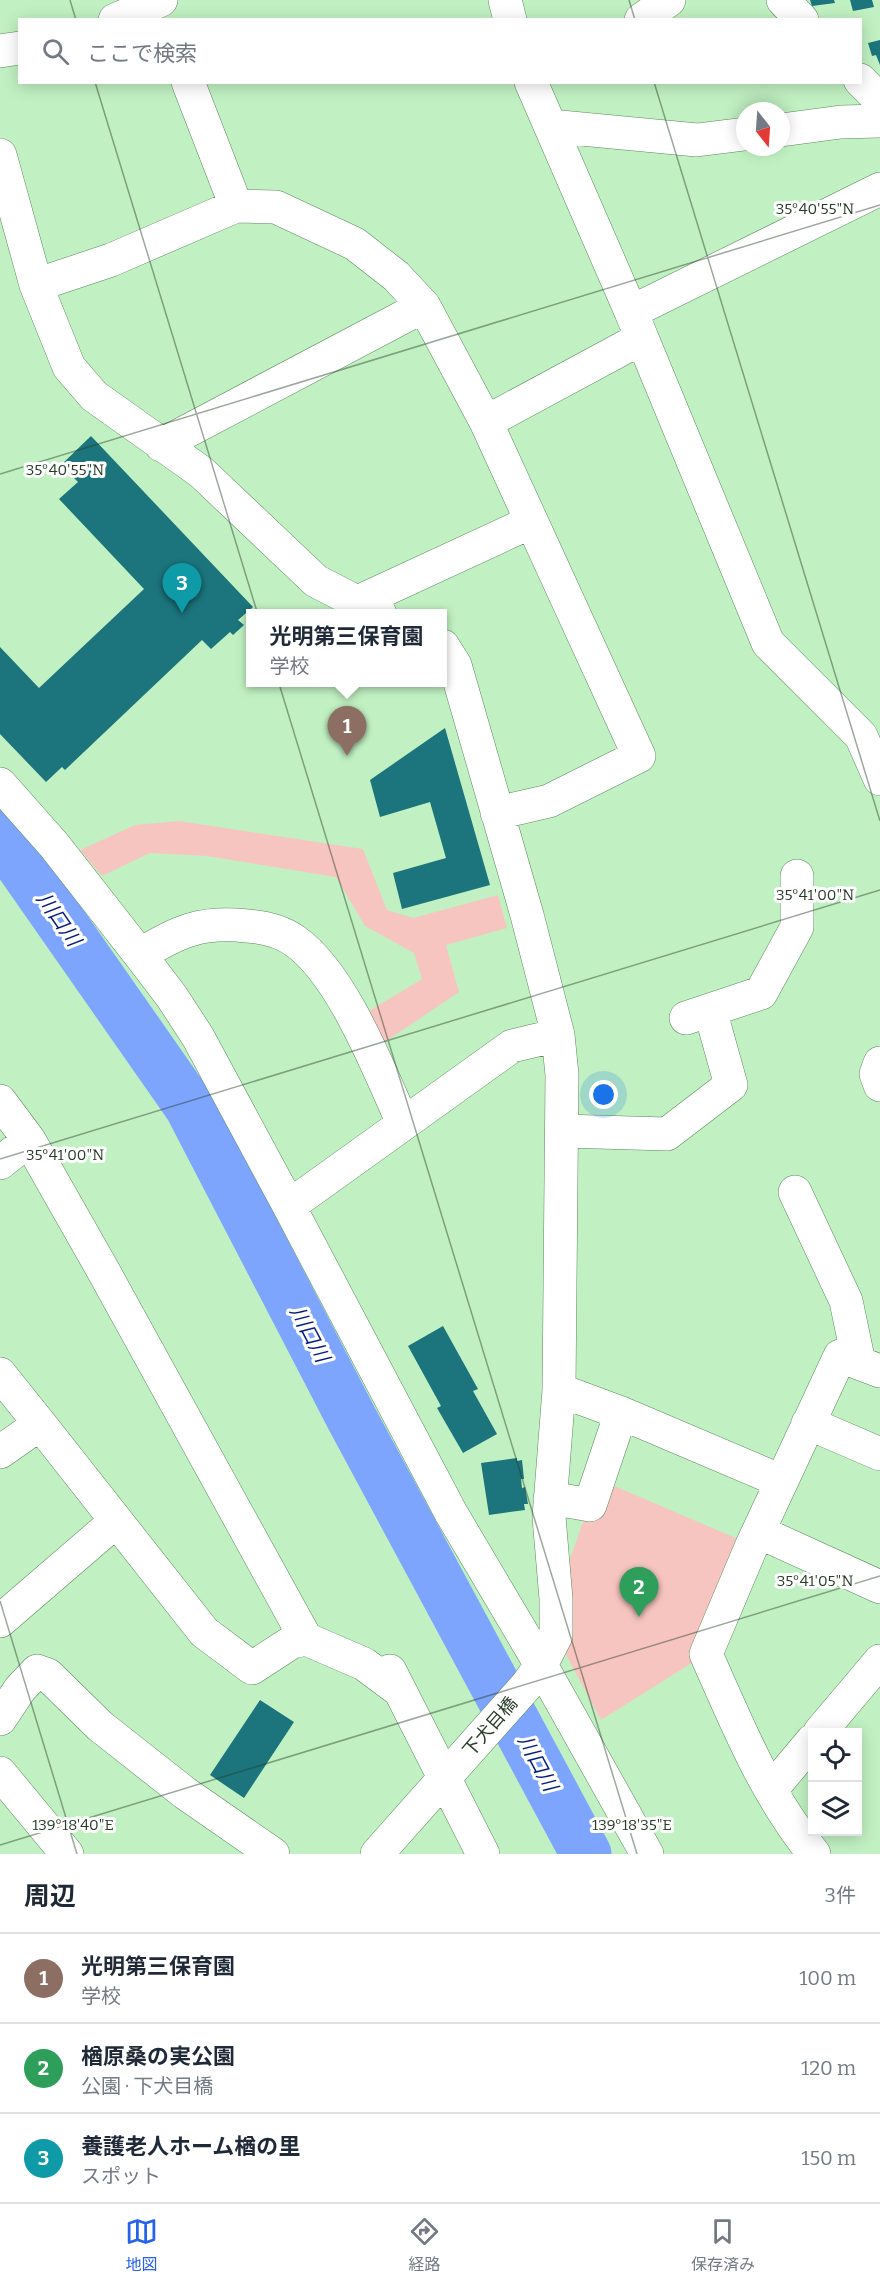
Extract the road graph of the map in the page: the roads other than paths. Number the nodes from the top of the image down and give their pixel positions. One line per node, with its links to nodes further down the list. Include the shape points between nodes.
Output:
1 (505, 0): 6 (street)
2 (669, 0): 7 (street)
3 (783, 0): 8 (street)
4 (161, 7): 5 (street)
5 (122, 18)
6 (510, 18)
7 (645, 18)
8 (800, 18)
9 (18, 48): 10 (street)
10 (0, 51)
11 (862, 81): 14 (street)
12 (189, 84): 21 (street)
13 (539, 86): 16 (street)
14 (880, 100)
15 (880, 121): 17 (street)
16 (550, 126): 18 (street, via 697,140); 24 (street)
17 (790, 128)
18 (736, 135)
19 (0, 155): 22 (street)
20 (880, 189): 24 (street)
21 (236, 206): 22 (street, via 111,260); 23 (street, via 276,207 355,244 396,276)
22 (36, 285): 26 (street, via 69,367 94,396)
23 (424, 306): 25 (street); 26 (street)
24 (637, 325): 25 (street); 30 (street, via 768,644 861,736)
25 (486, 422): 27 (street)
26 (161, 445): 28 (street, via 201,472 316,581)
27 (531, 522): 28 (street); 32 (street, via 639,756 549,801)
28 (369, 608)
29 (447, 652): 32 (street, 下犬目橋, via 455,665)
30 (880, 779)
31 (0, 784): 34 (street, via 54,845)
32 (497, 813): 35 (street, 下犬目橋)
33 (797, 876): 40 (street, via 797,927 761,993 698,1014 731,1085 667,1134)
34 (140, 955): 39 (street, via 194,927 264,927 293,939 314,957 335,984); 44 (street, via 198,1037)
35 (558, 1035): 39 (street, via 512,1046); 40 (street, 下犬目橋)
36 (880, 1063): 37 (street, via 876,1074)
37 (880, 1085)
38 (0, 1101): 41 (street)
39 (403, 1123): 44 (street)
40 (562, 1131): 47 (street, 下犬目橋)
41 (29, 1140): 42 (street); 59 (street)
42 (0, 1163)
43 (795, 1192): 45 (street, via 846,1301)
44 (290, 1206): 61 (street)
45 (869, 1367): 49 (street, via 840,1356)
46 (0, 1374): 50 (street)
47 (559, 1390): 48 (street); 54 (street, 下犬目橋)
48 (621, 1413): 53 (street); 54 (street, via 590,1505)
49 (808, 1423): 52 (street); 53 (street)
50 (40, 1424): 51 (street); 55 (street)
51 (0, 1452)
52 (880, 1454)
53 (780, 1481): 56 (street)
54 (550, 1498): 61 (street, 下犬目橋, via 556,1636)
55 (116, 1521): 58 (street); 59 (street, via 204,1632 252,1668 292,1642)
56 (759, 1532): 57 (street); 67 (street, via 706,1654 754,1762)
57 (880, 1587)
58 (0, 1621)
59 (306, 1639): 66 (street, via 392,1676)
60 (880, 1661): 63 (street)
61 (534, 1675): 66 (street, 下犬目橋); 72 (street)
62 (0, 1719): 69 (street, via 37,1671 48,1675 100,1726 185,1793)
63 (823, 1728)
64 (808, 1747): 67 (street)
65 (0, 1773): 68 (street)
66 (448, 1774): 70 (street, 下犬目橋); 71 (street)
67 (771, 1790): 73 (street, via 791,1826)
68 (67, 1854)
69 (273, 1854)
70 (377, 1854)
71 (483, 1854)
72 (647, 1854)
73 (814, 1854)

